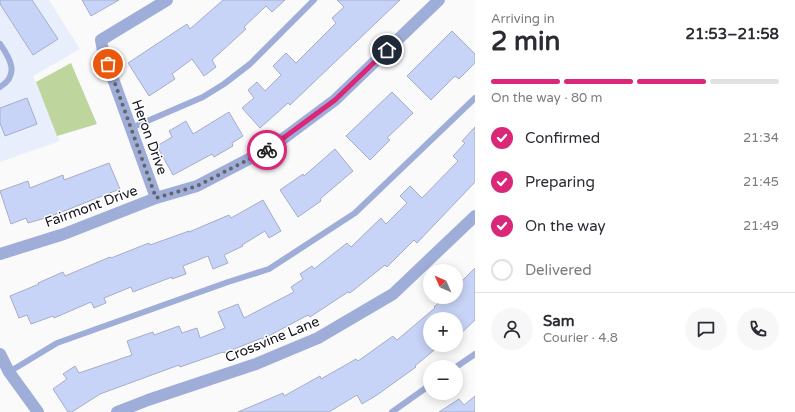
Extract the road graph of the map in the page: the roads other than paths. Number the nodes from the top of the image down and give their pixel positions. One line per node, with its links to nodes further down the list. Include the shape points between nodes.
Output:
1 (314, 0): 7 (lane, via 250,64 224,84 204,97)
2 (439, 0): 8 (street, Fairmont Drive, via 335,100 272,147 197,186)
3 (161, 2): 7 (street, Heron Drive, via 101,40)
4 (0, 44): 5 (lane, via 10,58 12,68 9,78)
5 (0, 87)
6 (475, 98): 14 (lane, via 355,213 269,269 57,343)
7 (131, 128): 8 (street, Heron Drive)
8 (156, 198): 10 (street, Fairmont Drive, via 64,234)
9 (475, 216): 16 (street, Crossvine Lane, via 393,294 318,338)
10 (0, 254)
11 (0, 354): 14 (street)
12 (475, 354): 13 (lane)
13 (463, 362)
14 (9, 372): 17 (street)
15 (423, 390): 19 (lane)
16 (139, 408): 18 (street, Crossvine Lane)
17 (38, 412)
18 (117, 412)
19 (392, 412)

